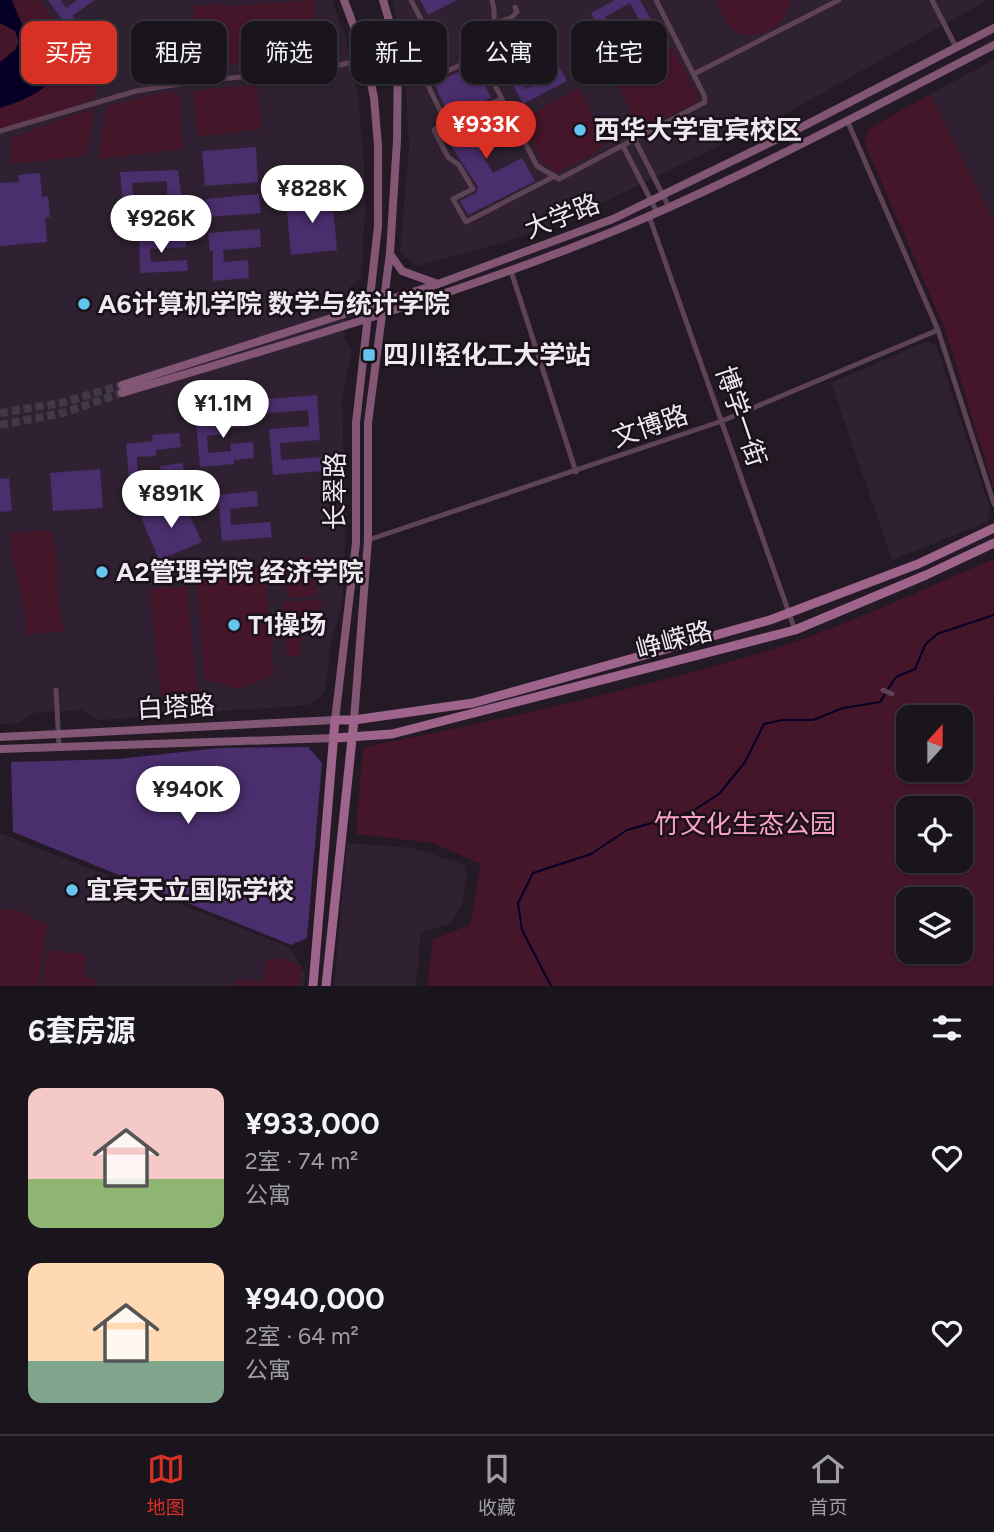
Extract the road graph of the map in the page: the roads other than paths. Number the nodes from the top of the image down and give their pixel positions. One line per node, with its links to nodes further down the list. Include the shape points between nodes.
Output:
1 (344, 0): 9 (main road, 长翠路)
2 (383, 0): 10 (main road, 长翠路)
3 (411, 0): 11 (street)
4 (492, 0): 12 (street)
5 (656, 0): 19 (street)
6 (839, 0): 19 (street)
7 (932, 0): 16 (street)
8 (515, 7): 13 (street, via 514,16)
9 (352, 21)
10 (389, 21)
11 (422, 21)
12 (495, 21)
13 (500, 21)
14 (994, 28): 16 (main road, 大学路)
15 (994, 45): 24 (main road, 大学路)
16 (956, 47): 30 (main road, 大学路)
17 (351, 62): 26 (street, via 136,91)
18 (461, 65): 25 (street, via 426,81)
19 (694, 74): 27 (street, via 704,95 702,105)
20 (371, 84): 38 (main road, 长翠路, via 378,145 378,226)
21 (398, 84): 34 (main road, 长翠路)
22 (494, 84): 23 (street)
23 (501, 99): 25 (street); 29 (street, via 537,166)
24 (847, 120): 32 (main road, 大学路); 41 (street)
25 (446, 123): 29 (street, via 434,130 473,189 453,199 466,222)
26 (0, 131)
27 (635, 141): 28 (street); 30 (street)
28 (623, 146): 29 (street, via 559,180); 31 (street, 博学一街)
29 (555, 176)
30 (663, 195): 31 (main road, 大学路); 32 (street)
31 (652, 200): 33 (street, 博学一街); 36 (main road, 大学路)
32 (669, 207): 33 (main road, 大学路)
33 (653, 214): 35 (main road, 大学路); 42 (street, 博学一街)
34 (390, 253): 36 (main road, via 402,271); 37 (main road, 长翠路)
35 (511, 271): 39 (main road, 大学路); 43 (street)
36 (438, 284): 37 (main road, 大学路)
37 (383, 303): 38 (main road, 大学路); 39 (main road, 长翠路)
38 (369, 307): 40 (main road, 长翠路); 40 (main road, 大学路, via 122,389)
39 (381, 316): 40 (main road, 大学路); 46 (main road, 长翠路, via 368,424)
40 (368, 320): 53 (main road, 长翠路, via 356,423 356,543)
41 (938, 330): 42 (street, 文博路); 44 (street)
42 (722, 421): 43 (street, 文博路); 48 (street, 博学一街)
43 (576, 472): 46 (street, 文博路)
44 (994, 504)
45 (994, 528): 48 (main road, 峥嵘路, via 918,564)
46 (369, 540): 54 (main road, 长翠路)
47 (994, 544): 49 (main road, 峥嵘路)
48 (789, 612): 49 (street, 博学一街); 54 (main road, 峥嵘路, via 473,703)
49 (795, 630): 58 (main road, 峥嵘路, via 392,734)
50 (56, 690): 55 (street)
51 (883, 690): 52 (street)
52 (892, 694)
53 (335, 720): 54 (main road, 白塔路); 55 (main road, 白塔路); 57 (main road, 长翠路)
54 (354, 720): 58 (main road, 长翠路)
55 (58, 734): 56 (main road, 白塔路); 59 (street)
56 (0, 737)
57 (335, 738): 58 (main road, 白塔路); 59 (main road, 白塔路); 61 (main road, 长翠路)
58 (353, 738): 62 (main road, 长翠路)
59 (59, 746): 60 (main road, 白塔路)
60 (0, 749)
61 (313, 986)
62 (326, 986)

